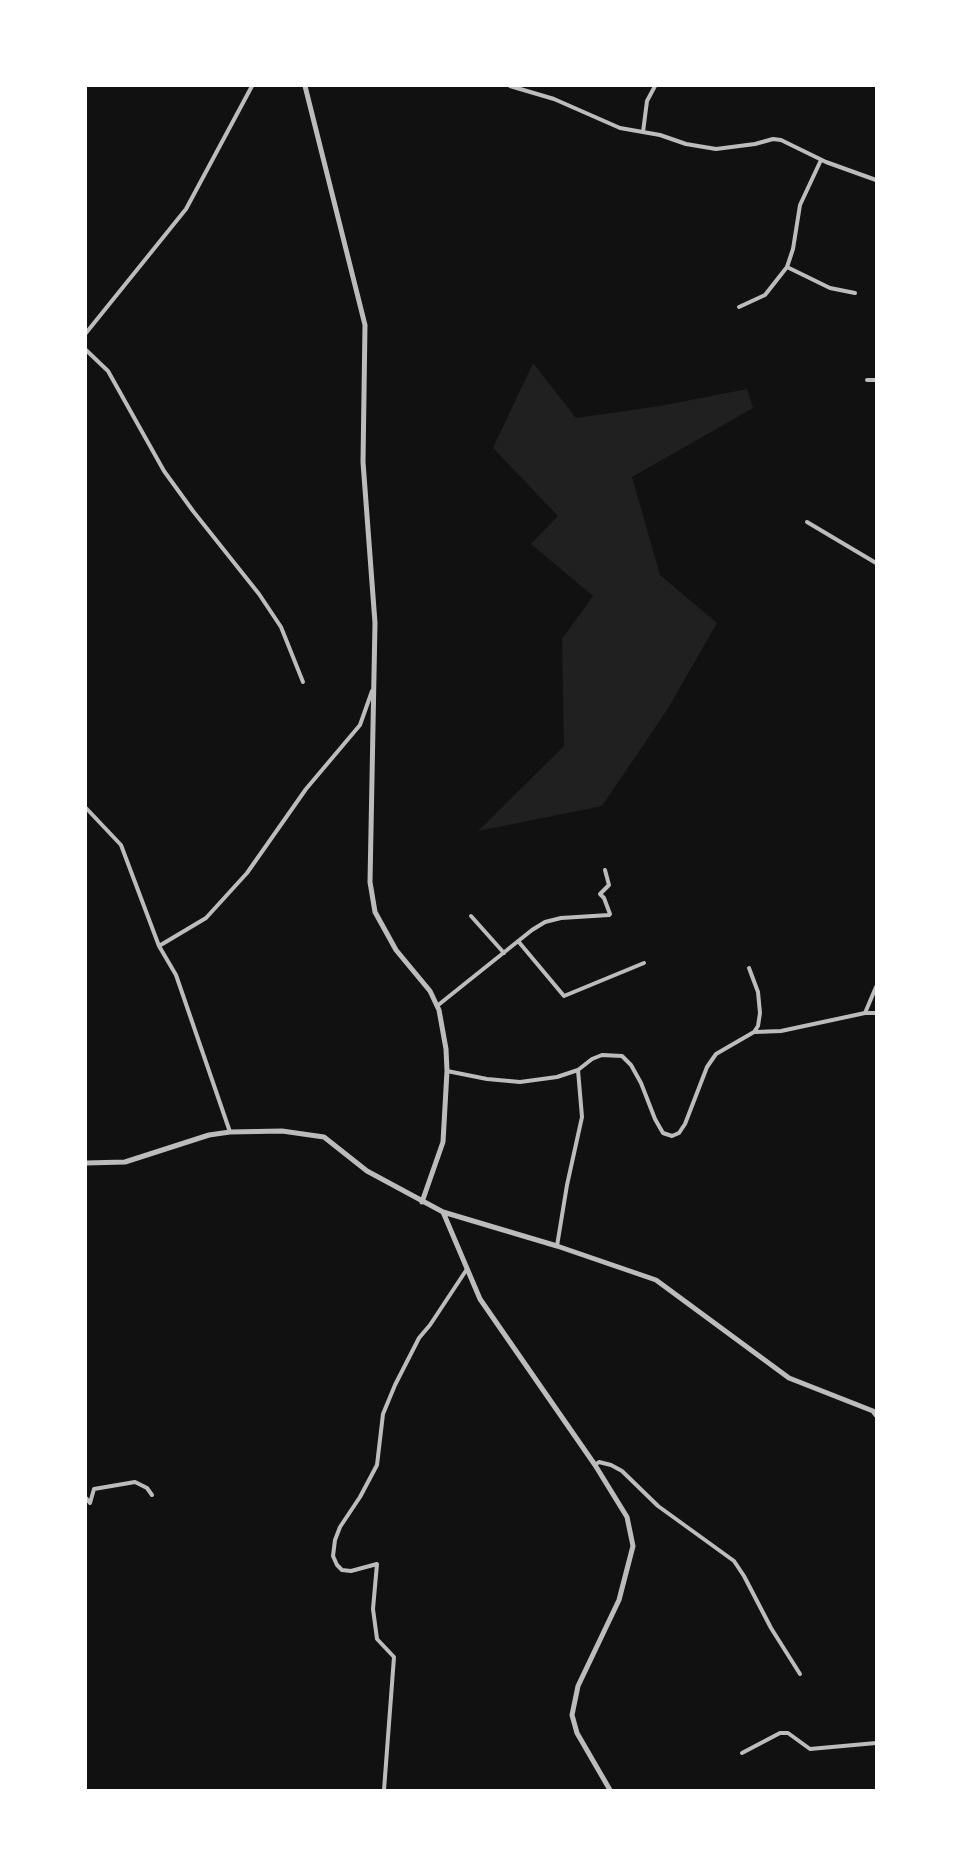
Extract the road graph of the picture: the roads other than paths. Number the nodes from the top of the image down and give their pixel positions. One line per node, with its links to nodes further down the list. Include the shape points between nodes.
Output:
1 (252, 86): 11 (street, via 186,209)
2 (305, 86): 18 (street, via 365,325 363,462 375,623)
3 (510, 86): 5 (street, via 554,99 620,128)
4 (655, 86): 5 (street, via 647,101)
5 (643, 132): 6 (street, via 716,149 781,140)
6 (821, 160): 7 (street); 8 (street, via 800,205)
7 (876, 180)
8 (787, 267): 9 (street, via 830,288); 10 (street, via 765,295)
9 (855, 293)
10 (739, 307)
11 (86, 333)
12 (86, 350): 17 (street, via 108,371 164,471 281,627)
13 (867, 380): 14 (street)
14 (876, 381)
15 (807, 522): 16 (street)
16 (876, 563)
17 (303, 682)
18 (375, 684): 23 (street, via 360,725 306,789 247,873 206,918); 28 (street, via 370,882 375,912 396,950 430,991)
19 (86, 808): 23 (street, via 122,846)
20 (605, 870): 22 (street, via 609,885 600,894 609,915 545,922)
21 (471, 916): 24 (street)
22 (518, 941): 24 (street); 25 (street, via 564,996)
23 (159, 946): 34 (street, via 176,975)
24 (504, 953): 28 (street)
25 (644, 963)
26 (748, 968): 31 (street, via 758,992 760,1013)
27 (876, 987): 29 (street)
28 (437, 1006): 33 (street)
29 (865, 1013): 30 (street); 31 (street, via 781,1031)
30 (876, 1013)
31 (754, 1032): 32 (street, via 716,1054 685,1124 672,1136 663,1133 641,1083 622,1056 602,1055)
32 (578, 1070): 33 (street, via 520,1082); 38 (street, via 582,1117)
33 (447, 1071): 36 (street, via 443,1142)
34 (230, 1132): 35 (street, via 208,1134 125,1162); 36 (street, via 282,1131 324,1137 367,1171)
35 (86, 1163)
36 (422, 1202): 37 (street)
37 (443, 1212): 38 (street); 39 (street)
38 (557, 1246): 40 (street, via 656,1281 789,1378)
39 (467, 1269): 41 (street, via 480,1299); 47 (street, via 419,1338 395,1385 383,1414 377,1466 335,1540 333,1556 342,1570 377,1564 373,1609 377,1639 393,1657)
40 (875, 1411)
41 (595, 1465): 44 (street, via 599,1462 622,1471 658,1506 734,1561); 48 (street, via 627,1517 633,1546 619,1600 578,1686 572,1715 577,1733)
42 (153, 1495): 43 (street, via 135,1482 94,1489 90,1503)
43 (86, 1498)
44 (800, 1674)
45 (876, 1743): 46 (street, via 810,1749 788,1733 780,1733)
46 (742, 1753)
47 (384, 1791)
48 (610, 1791)

